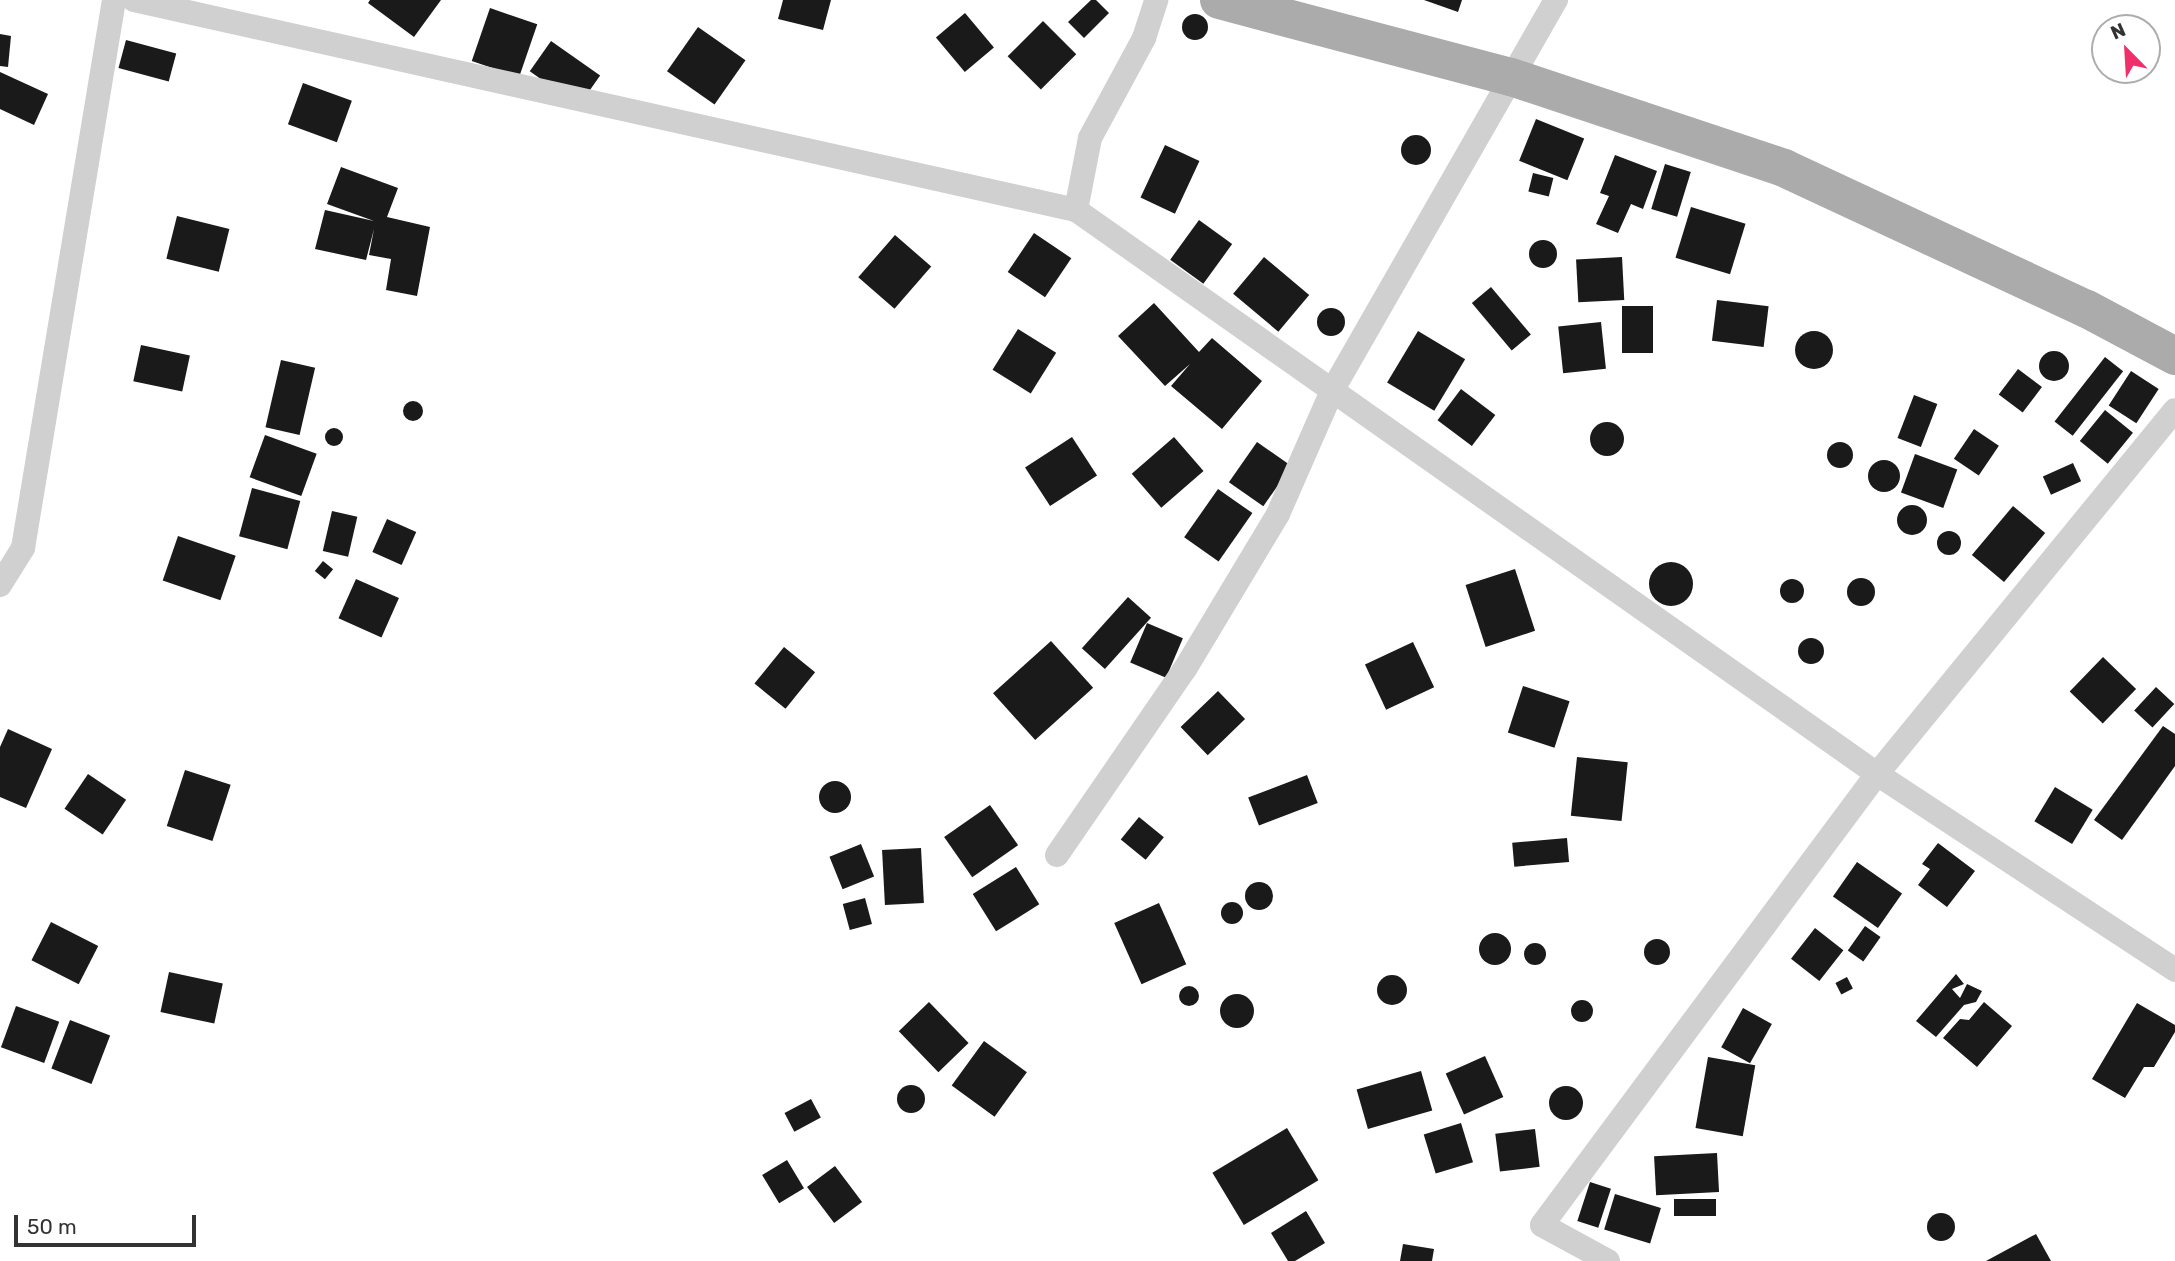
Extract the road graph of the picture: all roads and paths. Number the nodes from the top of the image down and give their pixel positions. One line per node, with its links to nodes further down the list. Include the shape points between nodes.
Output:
1 (114, 0): 11 (street, via 23,548)
2 (134, 0): 7 (street)
3 (1156, 0): 7 (street, via 1144,38 1090,138)
4 (1219, 0): 6 (main road)
5 (1556, 0): 6 (street)
6 (1511, 77): 8 (main road, via 1784,168 2087,309); 9 (street)
7 (1076, 210): 9 (street)
8 (2175, 356)
9 (1332, 391): 12 (street); 13 (street, via 1278,514 1185,669)
10 (2175, 410): 12 (street)
11 (0, 585)
12 (1877, 774): 14 (street); 15 (street, via 1542,1225)
13 (1057, 855)
14 (2175, 970)
15 (1608, 1261)

